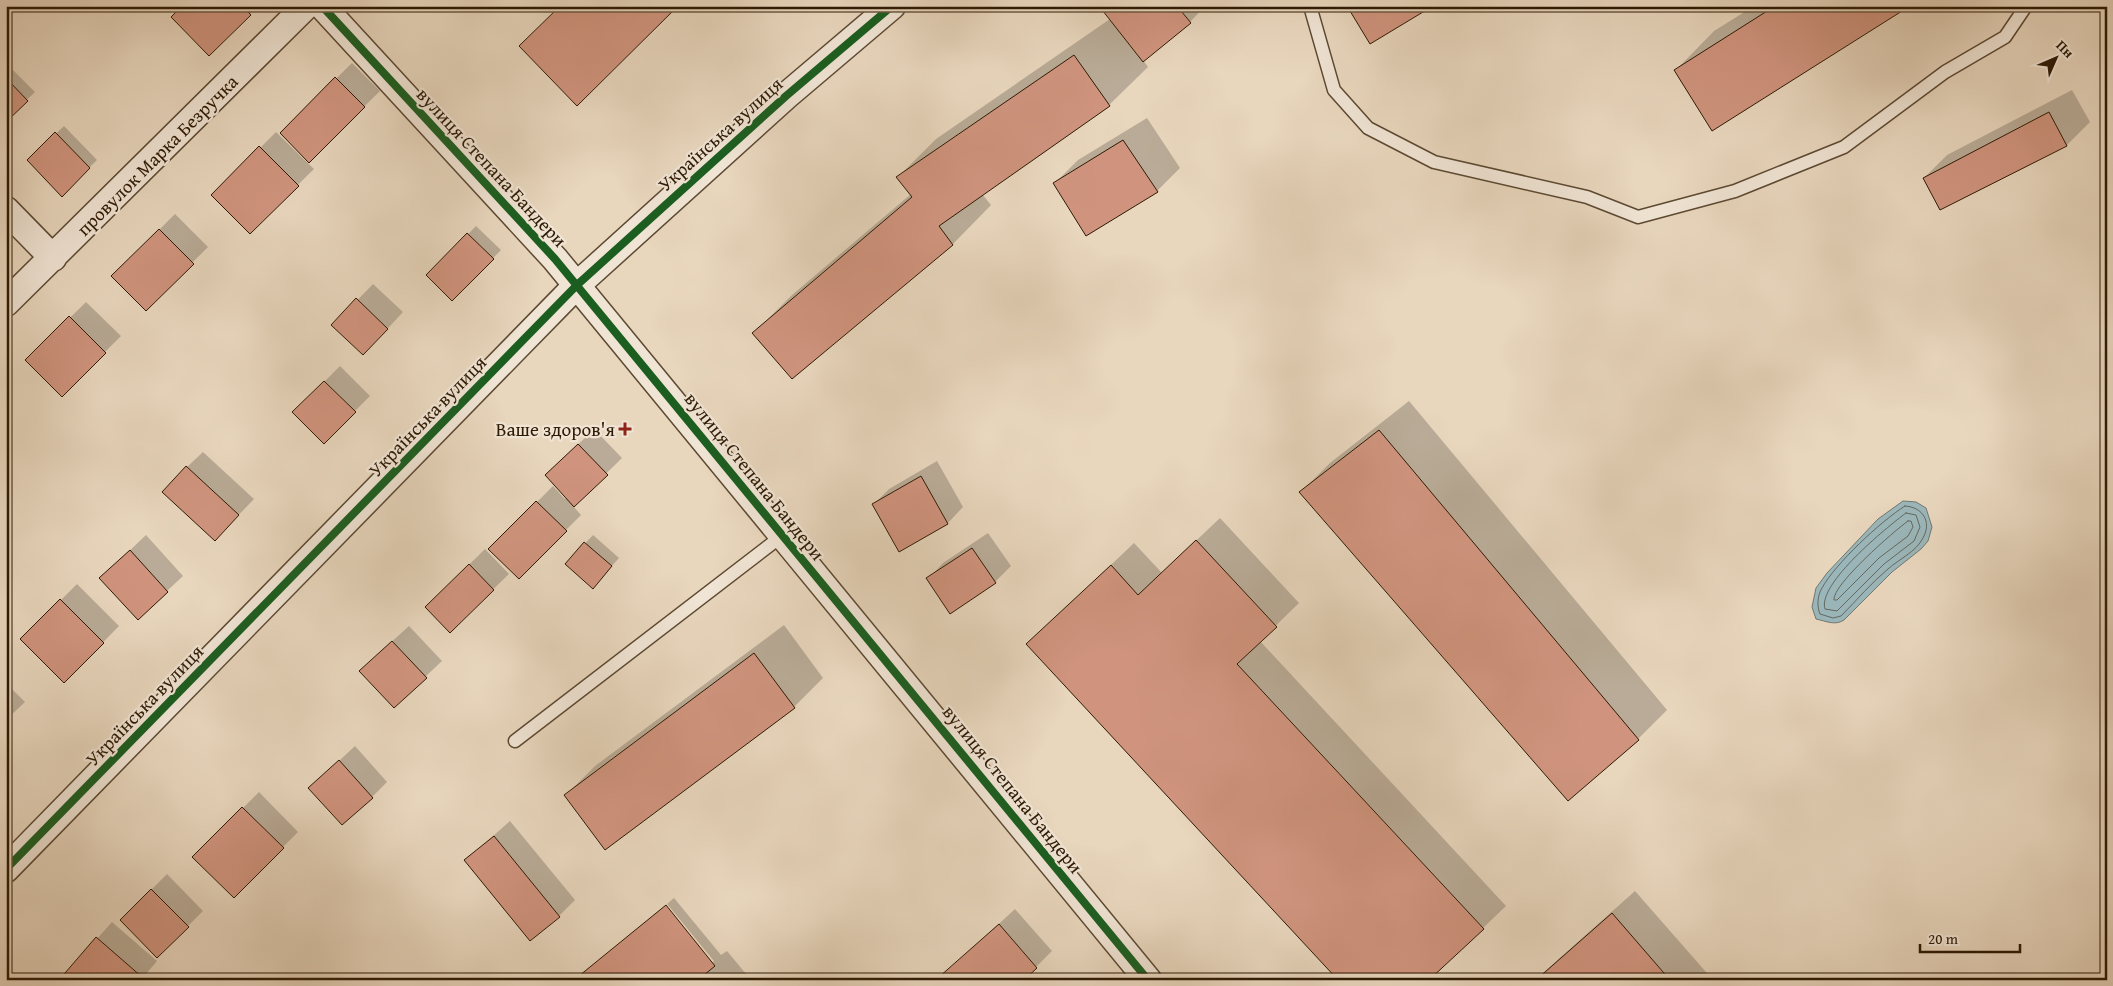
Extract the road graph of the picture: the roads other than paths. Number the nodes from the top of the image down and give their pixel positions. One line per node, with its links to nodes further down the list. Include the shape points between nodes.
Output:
1 (306, 6): 7 (street, провулок Марка Безручка)
2 (322, 6): 8 (street, вулиця Степана Бандери)
3 (892, 6): 8 (street, Українська вулиця, via 786,96)
4 (1310, 6): 5 (lane, via 1334,90 1368,128 1434,162 1588,197 1638,217 1736,191 1844,147 1945,72 2005,37)
5 (2026, 6)
6 (6, 210): 7 (street)
7 (52, 258): 9 (street, провулок Марка Безручка)
8 (577, 285): 10 (street, вулиця Степана Бандери); 12 (street, Українська вулиця)
9 (6, 303)
10 (783, 535): 11 (lane); 13 (street, вулиця Степана Бандери)
11 (515, 741)
12 (6, 869)
13 (1148, 980)

